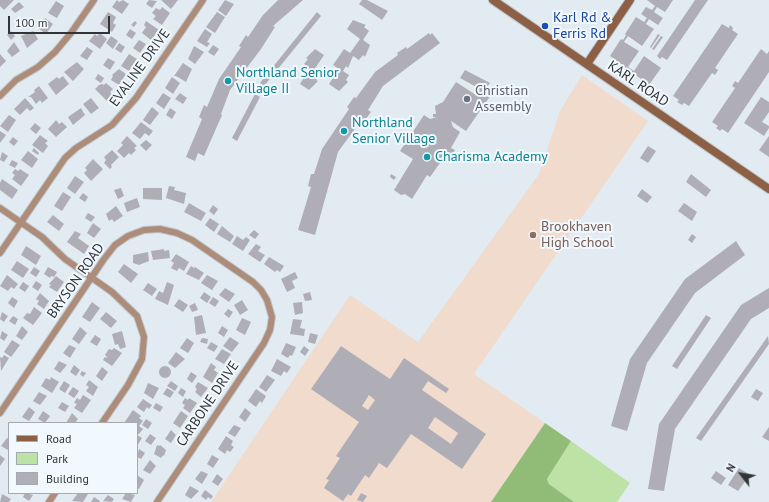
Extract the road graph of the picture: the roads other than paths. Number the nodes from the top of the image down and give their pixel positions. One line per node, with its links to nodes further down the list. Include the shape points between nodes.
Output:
1 (94, 0): 6 (street, via 55,52 38,67 16,80)
2 (203, 0): 9 (street, EVALINE DRIVE, via 128,108 112,125 65,158)
3 (493, 0): 5 (main road, KARL ROAD)
4 (630, 0): 5 (main road)
5 (587, 64): 7 (main road, KARL ROAD)
6 (0, 96)
7 (769, 189)
8 (0, 208): 9 (street)
9 (21, 222): 10 (street, EVALINE DRIVE); 11 (street, via 42,237 65,260)
10 (0, 253)
11 (92, 278): 12 (street, BRYSON ROAD, via 115,245 128,236 144,230 160,229 178,233 192,240 253,282 267,300); 13 (street, BRYSON ROAD); 14 (street, via 112,292 137,316 144,337 142,359)
12 (272, 317): 17 (street, CARBONE DRIVE, via 264,343)
13 (0, 413)
14 (103, 422)
15 (54, 494): 16 (street)
16 (48, 502)
17 (157, 502)

